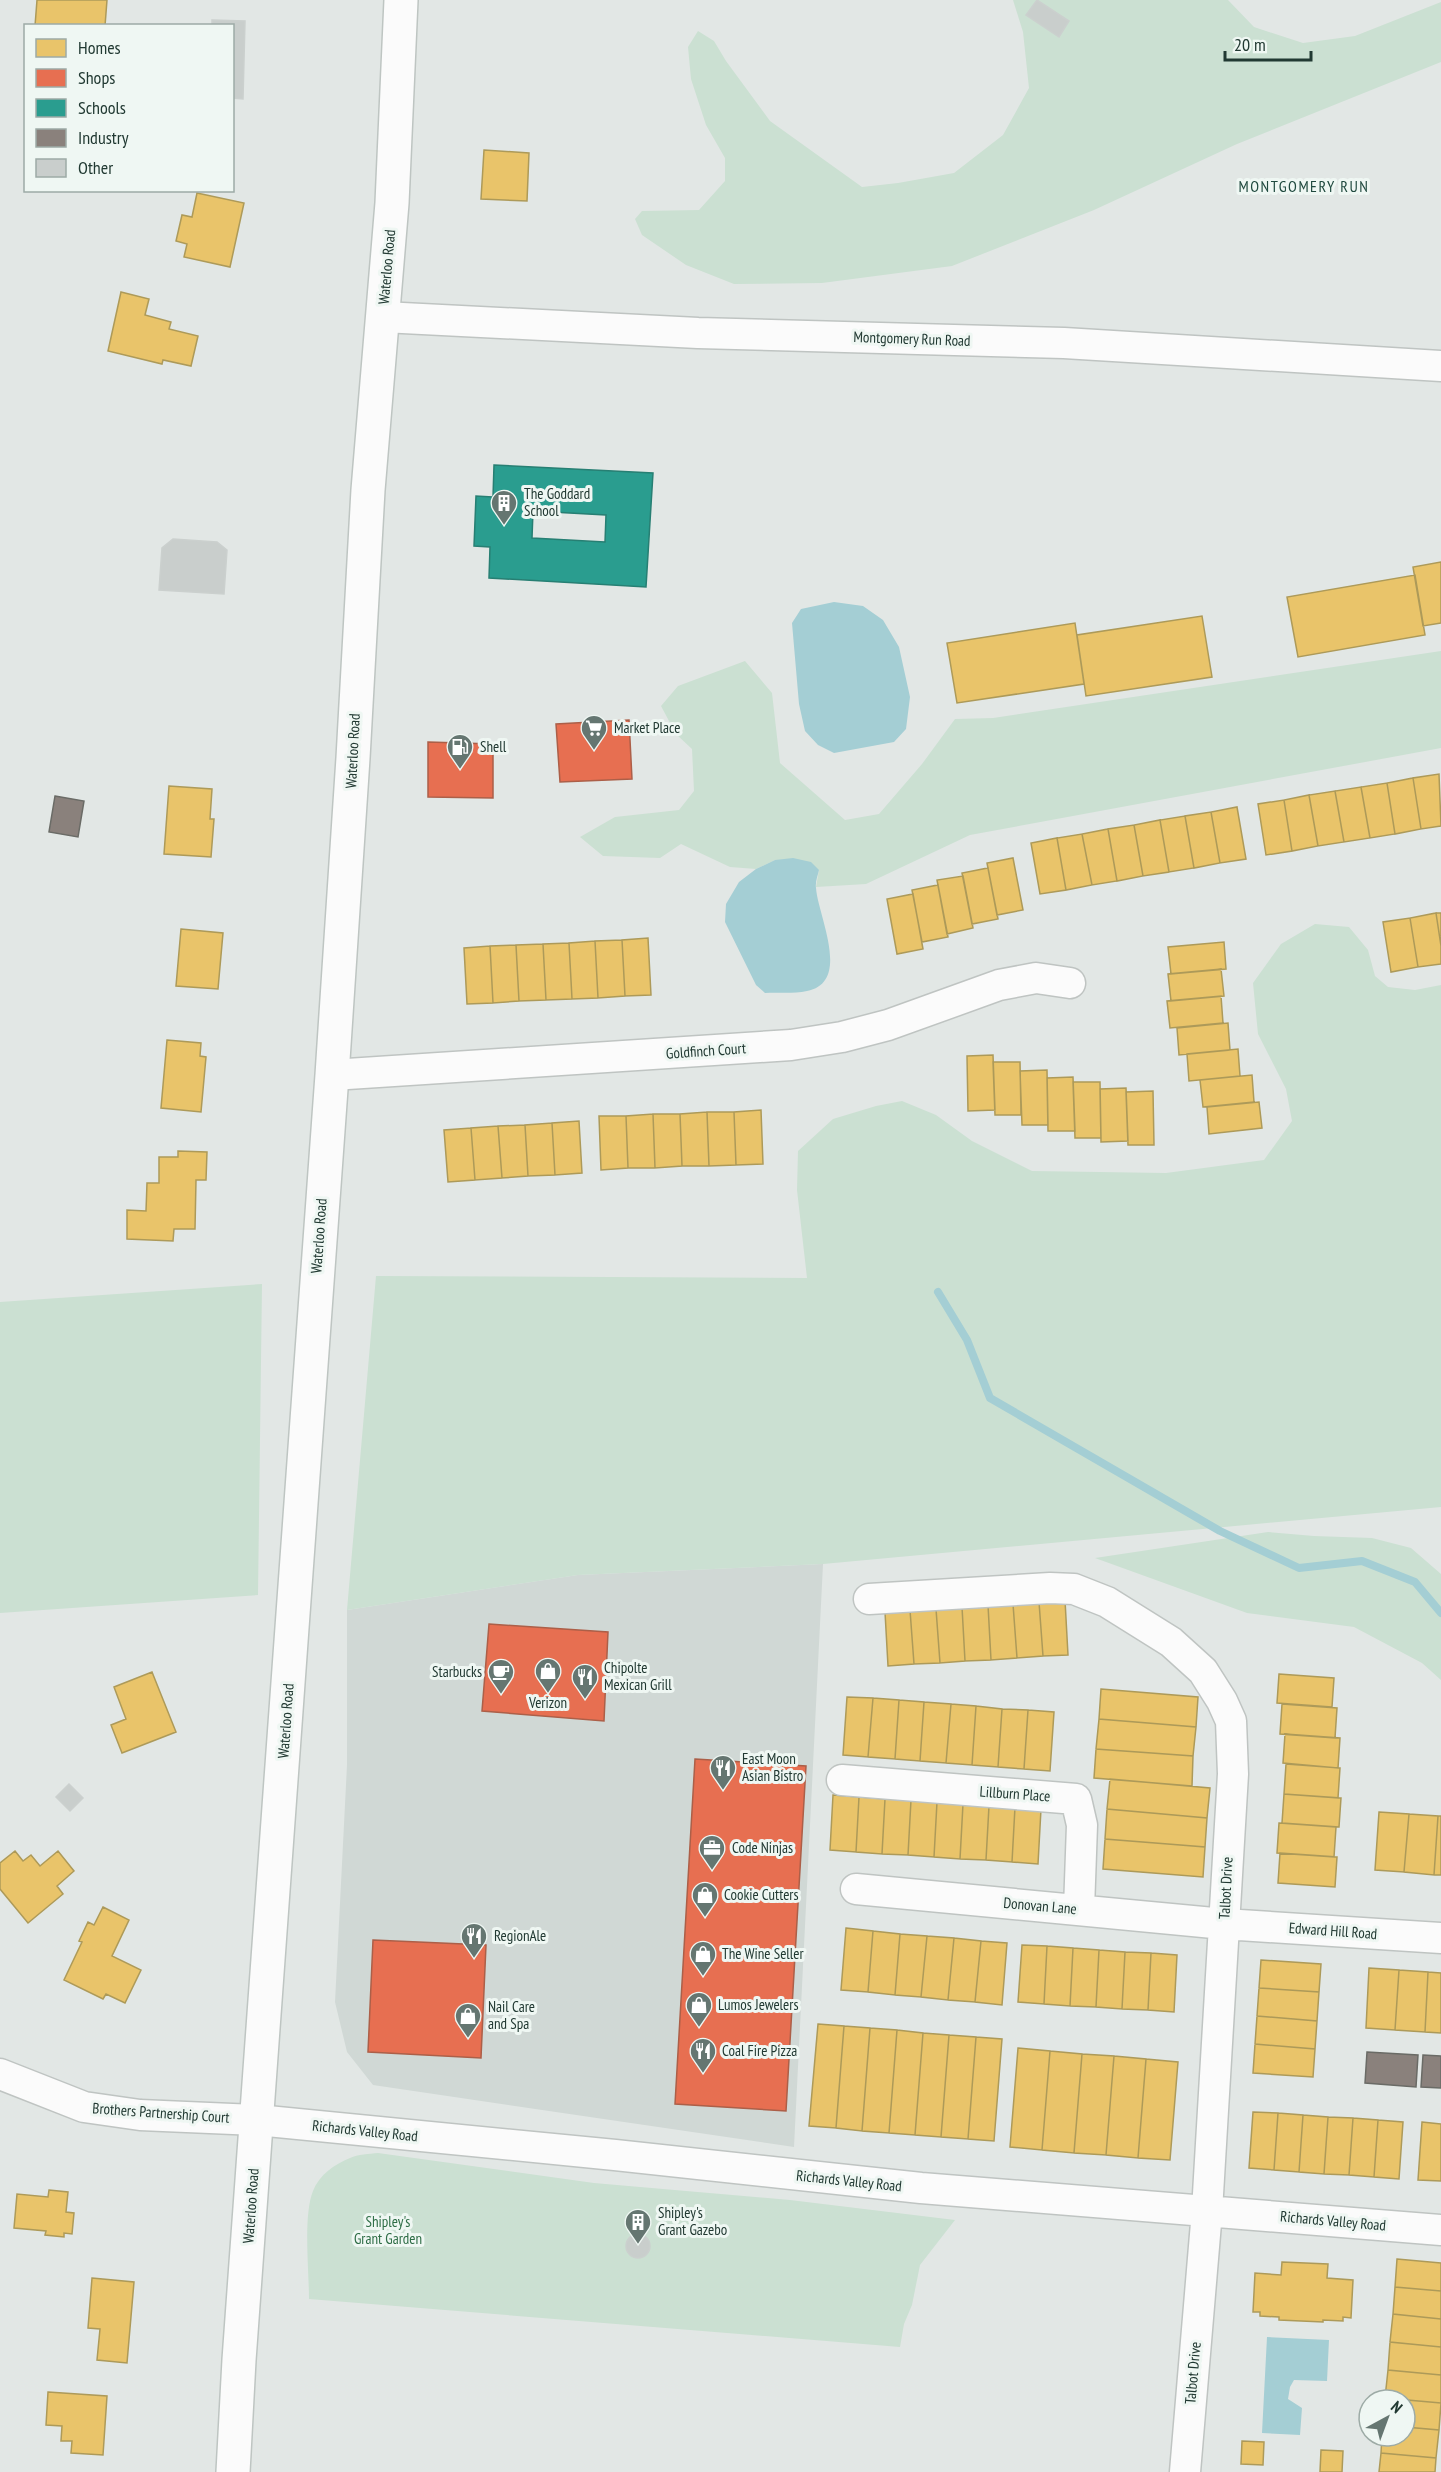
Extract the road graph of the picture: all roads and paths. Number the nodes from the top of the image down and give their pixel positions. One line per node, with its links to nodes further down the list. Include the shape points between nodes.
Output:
1 (401, 0): 2 (main road, Waterloo Road, via 392,203)
2 (382, 317): 3 (street, Montgomery Run Road, via 698,333 1064,343); 5 (main road, Waterloo Road)
3 (1441, 366)
4 (1070, 984): 5 (street, Goldfinch Court, via 1036,978 999,985 888,1025 791,1045)
5 (332, 1075): 13 (main road, Waterloo Road)
6 (868, 1599): 10 (street, Talbot Drive, via 1074,1589 1107,1602 1146,1625 1203,1671 1231,1721 1233,1774)
7 (842, 1780): 9 (street, Lillburn Place, via 1076,1798 1082,1825)
8 (856, 1889): 9 (street, Donovan Lane)
9 (1079, 1909): 10 (street, Donovan Lane)
10 (1224, 1924): 11 (street, Edward Hill Road); 14 (street, Talbot Drive)
11 (1441, 1938)
12 (0, 2074): 13 (street, Brothers Partnership Court, via 84,2107 140,2115)
13 (257, 2120): 14 (street, Richards Valley Road, via 921,2188); 16 (main road, Waterloo Road)
14 (1207, 2211): 15 (street, Richards Valley Road); 17 (street, Talbot Drive)
15 (1441, 2230)
16 (233, 2472)
17 (1185, 2472)

